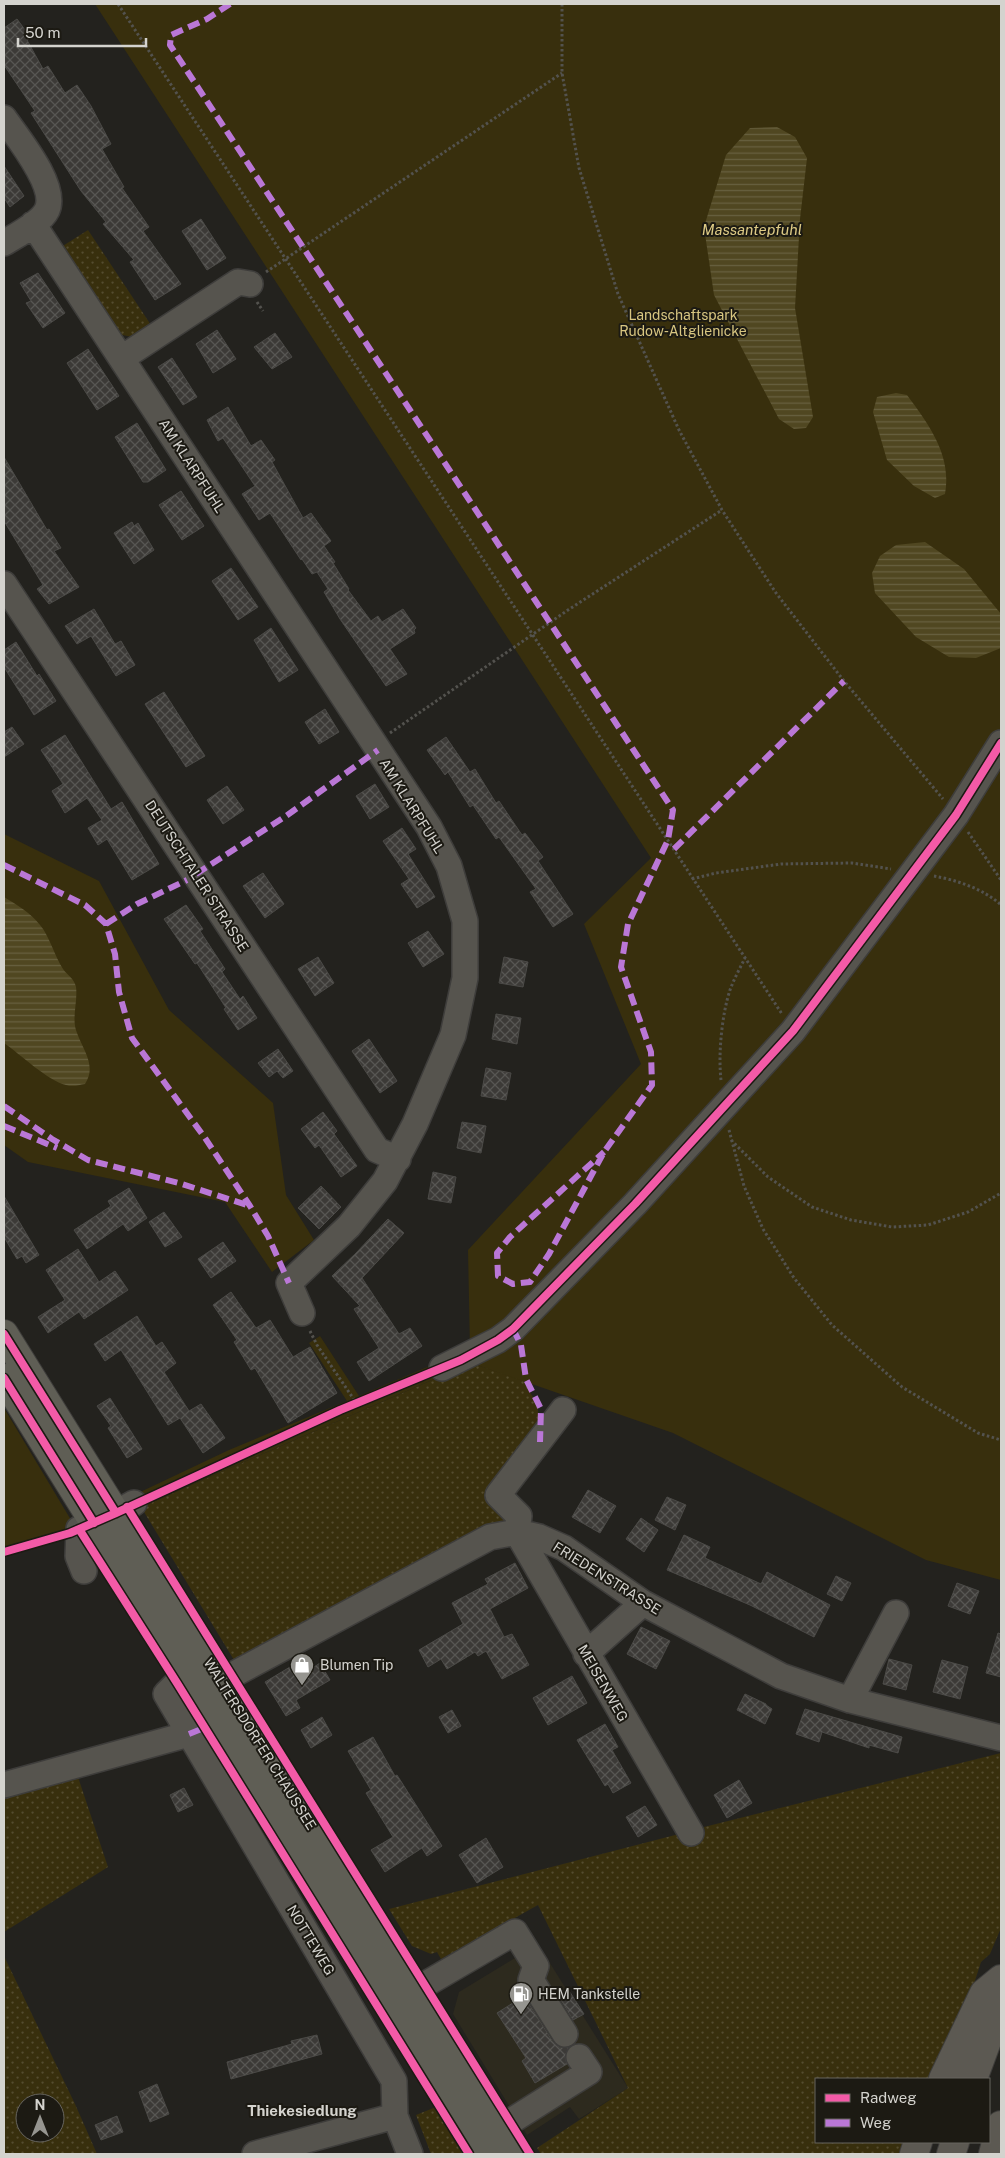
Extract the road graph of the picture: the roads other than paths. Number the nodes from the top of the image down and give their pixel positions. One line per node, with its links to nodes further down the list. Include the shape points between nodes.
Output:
1 (4, 118): 2 (street, via 32,160 49,197 46,211)
2 (33, 224): 3 (street); 5 (street, AM KLARPFUHL)
3 (4, 243)
4 (250, 284): 5 (street, via 238,282)
5 (122, 358): 8 (street, AM KLARPFUHL, via 429,827 450,866 465,921 465,978 453,1035)
6 (8, 599): 8 (street, DEUTSCHTALER STRASSE, via 376,1150)
7 (1001, 743): 11 (street, via 956,815 793,1031 635,1204 513,1329)
8 (398, 1159): 9 (street, AM KLARPFUHL, via 349,1226 289,1283)
9 (302, 1313)
10 (4, 1334): 14 (main road, WALTERSDORFER CHAUSSEE)
11 (442, 1368)
12 (4, 1378): 14 (main road, WALTERSDORFER CHAUSSEE)
13 (564, 1410): 15 (street, MEISENWEG, via 498,1495 519,1516)
14 (115, 1522): 16 (street, via 79,1529 78,1556); 20 (main road, WALTERSDORFER CHAUSSEE)
15 (517, 1532): 17 (street, FRIEDENSTRASSE, via 564,1548); 19 (street, MEISENWEG); 20 (street, FRIEDENSTRASSE, via 490,1537)
16 (84, 1571)
17 (643, 1603): 19 (street); 21 (street, FRIEDENSTRASSE, via 781,1676)
18 (896, 1613): 21 (street)
19 (586, 1654): 25 (street, MEISENWEG)
20 (203, 1683): 22 (street, NOTTEWEG, via 166,1694); 27 (main road, WALTERSDORFER CHAUSSEE)
21 (850, 1700): 23 (street, FRIEDENSTRASSE)
22 (189, 1734): 24 (street); 33 (street, NOTTEWEG, via 394,2081)
23 (1001, 1738)
24 (4, 1784)
25 (691, 1833)
26 (1001, 1979): 31 (highway, via 984,1993)
27 (404, 1997): 29 (street, via 515,1932 536,1966 531,1980); 35 (main road, WALTERSDORFER CHAUSSEE); 38 (main road, WALTERSDORFER CHAUSSEE)
28 (1001, 2003): 32 (highway)
29 (565, 2034)
30 (579, 2057): 35 (street, via 589,2072)
31 (943, 2078)
32 (973, 2078)
33 (395, 2116): 36 (street); 37 (street, NOTTEWEG)
34 (1001, 2125): 40 (highway)
35 (500, 2128): 39 (main road, WALTERSDORFER CHAUSSEE)
36 (256, 2154)
37 (410, 2154)
38 (487, 2154)
39 (515, 2154)
40 (993, 2154)

